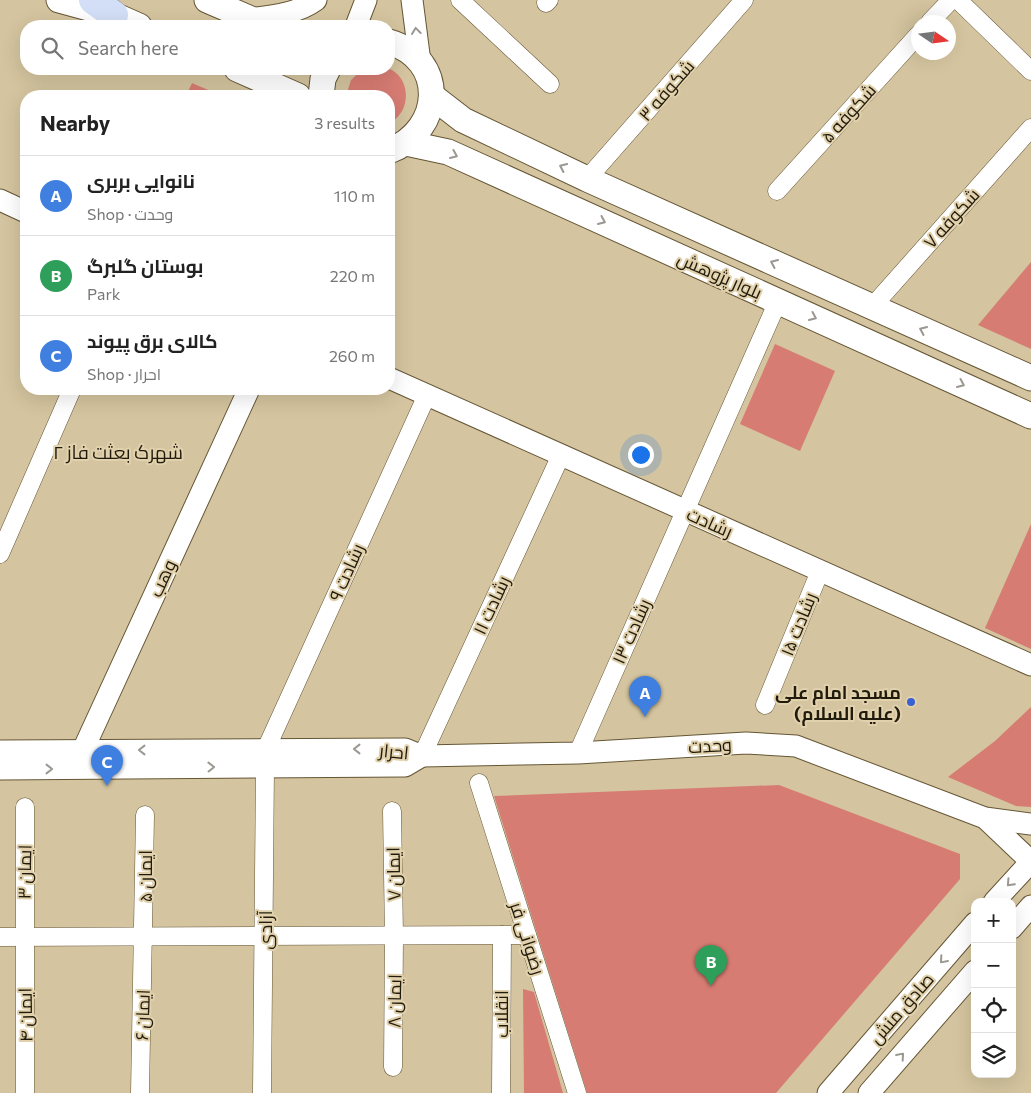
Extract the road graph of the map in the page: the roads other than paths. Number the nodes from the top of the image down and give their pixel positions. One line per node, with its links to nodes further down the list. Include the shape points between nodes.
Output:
1 (59, 0): 11 (main road)
2 (93, 0): 11 (main road)
3 (207, 0): 14 (main road)
4 (316, 0): 15 (street, via 308,6)
5 (366, 0): 16 (street)
6 (412, 0): 19 (street, one-way to 6)
7 (460, 0): 23 (street)
8 (744, 0): 29 (street, شکوفه ۳)
9 (950, 0): 12 (street)
10 (958, 0): 20 (street)
11 (114, 15): 13 (main road)
12 (936, 15)
13 (125, 20)
14 (253, 20)
15 (265, 20)
16 (358, 20)
17 (911, 43): 30 (street, شکوفه ۵)
18 (395, 45): 19 (main road)
19 (420, 62): 26 (main road, via 429,78)
20 (1031, 71)
21 (251, 75): 24 (main road)
22 (325, 75): 25 (main road)
23 (550, 84)
24 (284, 90)
25 (321, 90)
26 (432, 96): 28 (main road, via 429,114 420,131); 29 (main road, بلوار پژوهش, one-way to 26, via 463,120)
27 (1031, 128): 34 (street, شکوفه ۷)
28 (398, 147): 33 (main road, بلوار پژوهش, one-way to 33, via 448,152)
29 (587, 179): 34 (main road, بلوار پژوهش, one-way to 29)
30 (777, 191)
31 (0, 200): 32 (street)
32 (20, 209)
33 (778, 301): 40 (main road, بلوار پژوهش, one-way to 40); 42 (street, رشادت ۱۳)
34 (872, 307): 35 (main road, بلوار پژوهش, one-way to 34)
35 (1031, 378)
36 (395, 381): 39 (street, رشادت)
37 (69, 395): 43 (street)
38 (246, 395): 51 (street, وهب)
39 (426, 395): 41 (street, رشادت); 50 (street, رشادت ۹)
40 (1031, 416)
41 (561, 455): 42 (street, رشادت); 49 (street, رشادت ۱۱)
42 (684, 510): 44 (street, رشادت); 48 (street, رشادت ۱۳)
43 (0, 554)
44 (820, 571): 45 (street, رشادت); 46 (street, رشادت ۱۵)
45 (1031, 665)
46 (765, 705)
47 (0, 751): 51 (street, احرار)
48 (578, 753): 49 (street, وحدت); 57 (street, وحدت, via 746,743 796,746)
49 (422, 756): 50 (street, احرار, via 405,766)
50 (265, 758): 51 (street, احرار); 66 (street, آزادی)
51 (84, 759): 52 (street, احرار, one-way to 51)
52 (0, 769)
53 (479, 783): 64 (street, رضوانی فر)
54 (25, 807): 70 (street, ایمان ۳)
55 (392, 811): 67 (street, ایمان ۷)
56 (145, 814): 65 (street, ایمان ۵)
57 (985, 818): 58 (street, وحدت); 59 (street, وحدت)
58 (1031, 824)
59 (1028, 858): 60 (street, one-way to 60)
60 (997, 898)
61 (1031, 906): 62 (street)
62 (1016, 923)
63 (971, 929): 78 (street, صادق منش, one-way to 78)
64 (527, 935): 68 (street); 77 (street, رضوانی فر)
65 (144, 936): 66 (street); 70 (street); 74 (street, ایمان ۶)
66 (265, 936): 67 (street); 75 (street, آزادی)
67 (394, 936): 68 (street); 72 (street, ایمان ۸)
68 (502, 936): 76 (street, انقلاب)
69 (0, 937): 70 (street)
70 (24, 937): 73 (street, ایمان ۴)
71 (971, 976): 79 (street, صادق منش, one-way to 71)
72 (393, 1067)
73 (26, 1093)
74 (140, 1093)
75 (262, 1093)
76 (501, 1093)
77 (577, 1093)
78 (828, 1093)
79 (869, 1093)

